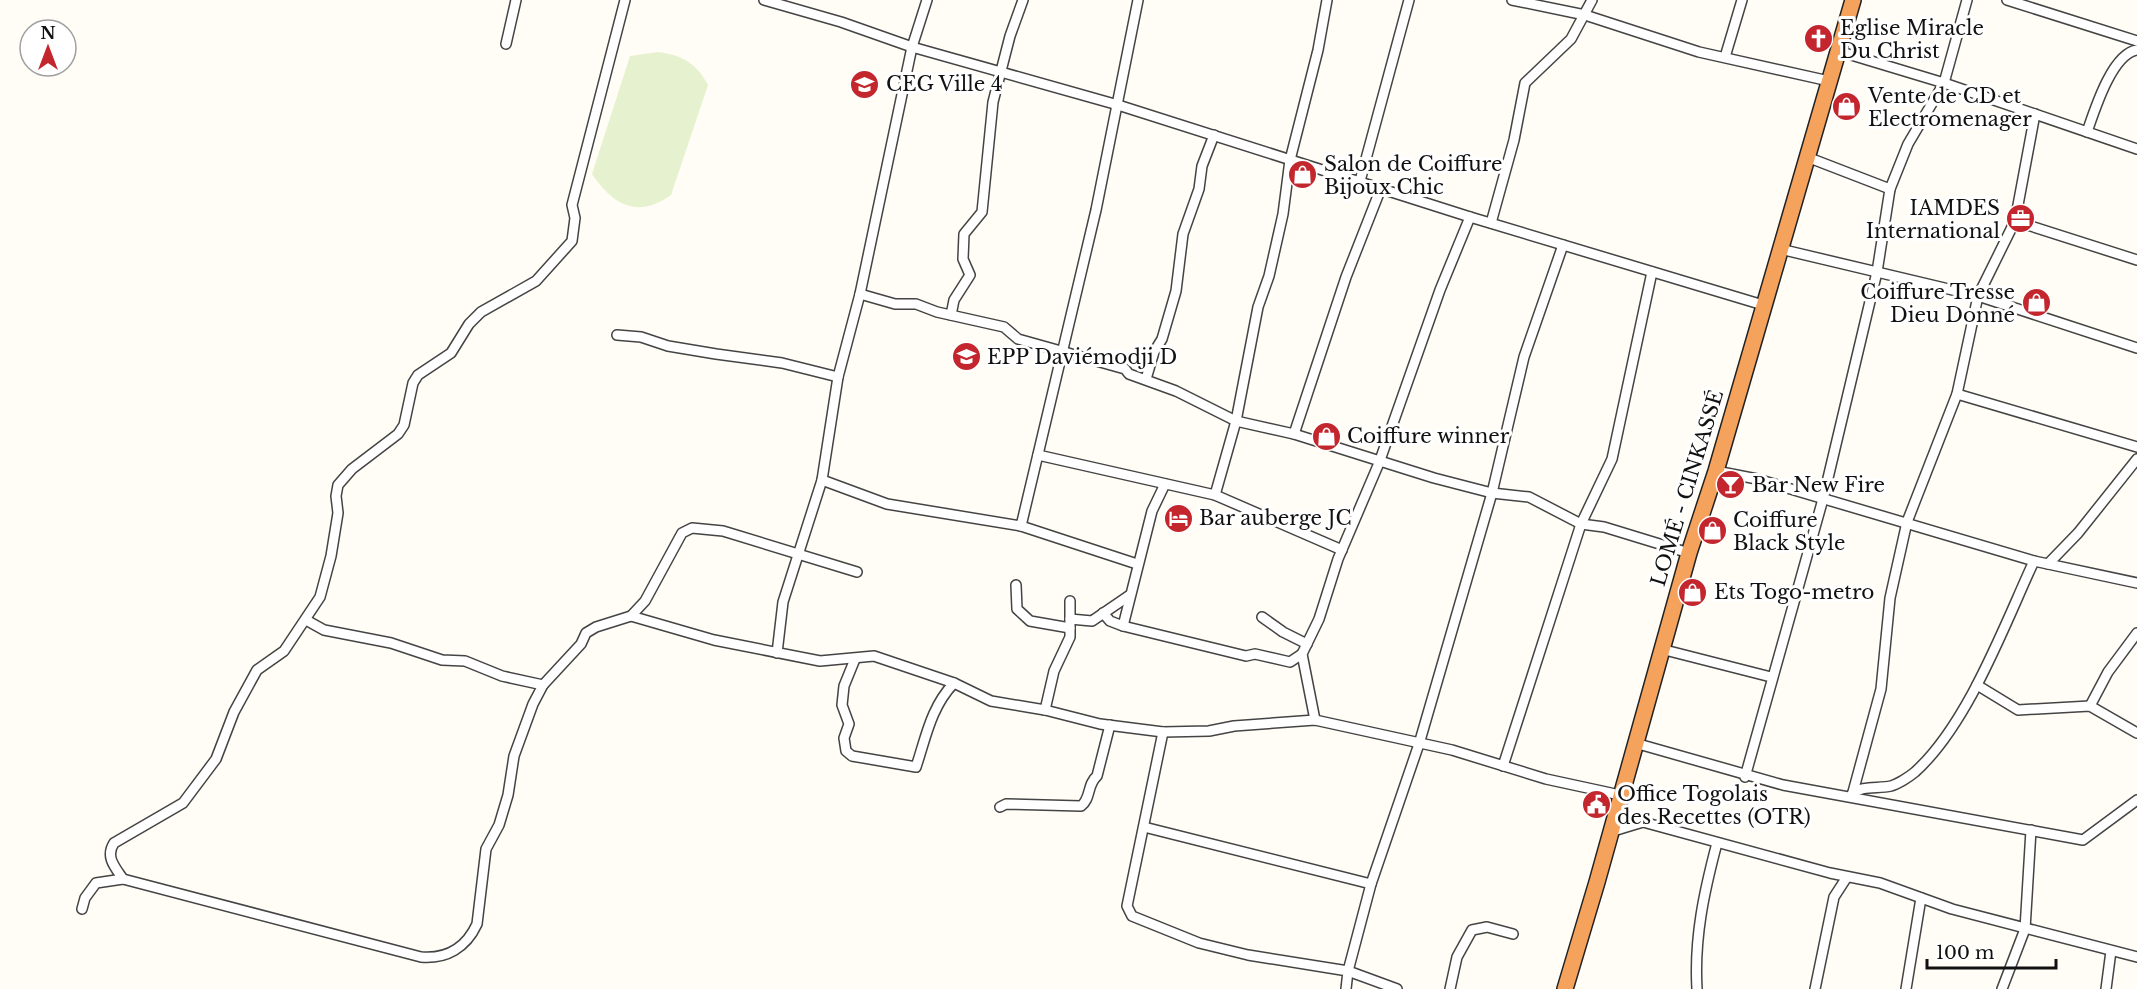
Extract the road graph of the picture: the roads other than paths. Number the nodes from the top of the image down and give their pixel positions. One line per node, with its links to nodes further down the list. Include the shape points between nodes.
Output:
1 (516, 0): 17 (street)
2 (625, 0): 82 (street, via 573,205 572,242 536,281 481,312 451,353 418,375 398,434 343,477 336,496 338,513 326,579)
3 (764, 0): 18 (street)
4 (927, 0): 18 (street)
5 (1023, 0): 22 (street)
6 (1138, 0): 25 (street)
7 (1327, 0): 31 (street)
8 (1409, 0): 32 (street)
9 (1512, 0): 15 (street)
10 (1592, 0): 15 (street)
11 (1742, 0): 21 (street)
12 (1853, 0): 20 (highway, LOMÉ - CINKASSÉ)
13 (1967, 0): 24 (street)
14 (2007, 0): 16 (street)
15 (1585, 15): 21 (street); 37 (street, via 1571,39 1526,83)
16 (2137, 41)
17 (506, 44)
18 (912, 47): 22 (street); 43 (street)
19 (2137, 50): 27 (street, via 2124,54 2102,88)
20 (1838, 51): 23 (highway, LOMÉ - CINKASSÉ); 24 (street)
21 (1725, 57): 23 (street)
22 (1002, 72): 25 (street); 46 (street, via 993,102 982,212 964,234 963,259 970,275 954,300)
23 (1829, 81): 30 (highway, LOMÉ - CINKASSÉ)
24 (1944, 83): 26 (street); 34 (street, via 1908,144)
25 (1118, 105): 28 (street); 49 (street)
26 (2035, 114): 27 (street); 36 (street)
27 (2087, 132): 29 (street)
28 (1214, 135): 31 (street); 51 (street, via 1183,234 1176,291)
29 (2137, 149)
30 (1807, 157): 34 (street); 39 (highway, LOMÉ - CINKASSÉ)
31 (1290, 160): 32 (street); 53 (street, via 1283,214 1258,307)
32 (1360, 182): 33 (street)
33 (1381, 188): 35 (street); 54 (street, via 1346,277)
34 (1890, 189): 42 (street)
35 (1470, 217): 37 (street); 58 (street)
36 (2014, 221): 40 (street); 44 (street)
37 (1491, 223): 38 (street)
38 (1563, 245): 41 (street); 62 (street, via 1524,357)
39 (1779, 249): 42 (street); 45 (highway, LOMÉ - CINKASSÉ)
40 (2137, 260)
41 (1652, 272): 45 (street); 66 (street, via 1611,459)
42 (1877, 272): 44 (street); 64 (street)
43 (860, 294): 46 (street); 50 (street)
44 (1978, 296): 48 (street); 52 (street)
45 (1763, 305): 59 (highway, LOMÉ - CINKASSÉ)
46 (951, 315): 49 (street, via 1004,327 1018,339)
47 (617, 335): 50 (street)
48 (2137, 348)
49 (1063, 351): 51 (street); 56 (street)
50 (838, 376): 60 (street)
51 (1146, 379): 53 (street)
52 (1956, 394): 55 (street); 65 (street)
53 (1236, 421): 54 (street); 63 (street)
54 (1294, 434): 58 (street)
55 (2137, 447)
56 (1038, 455): 61 (street); 67 (street)
57 (2137, 459): 73 (street)
58 (1379, 463): 62 (street); 68 (street)
59 (1716, 471): 64 (street); 69 (highway, LOMÉ - CINKASSÉ)
60 (822, 480): 67 (street, via 887,504); 70 (street)
61 (1165, 484): 63 (street); 72 (street, via 1152,511)
62 (1492, 493): 66 (street, via 1529,497); 101 (street)
63 (1215, 495): 68 (street)
64 (1823, 499): 65 (street); 91 (street)
65 (1907, 522): 71 (street); 105 (street, via 1890,598 1881,689)
66 (1581, 524): 69 (street, via 1605,527); 103 (street)
67 (1021, 526): 72 (street)
68 (1342, 550): 86 (street)
69 (1689, 553): 87 (highway, LOMÉ - CINKASSÉ)
70 (798, 555): 74 (street); 80 (street, via 723,531 692,528 682,533 645,601); 88 (street, via 783,602)
71 (2034, 561): 73 (street); 94 (street)
72 (1137, 564): 77 (street)
73 (2048, 564): 75 (street)
74 (857, 572)
75 (2137, 583)
76 (1016, 585): 83 (street, via 1017,609 1030,621)
77 (1130, 596): 79 (street); 84 (street)
78 (1070, 601): 83 (street)
79 (1103, 613): 83 (street, via 1092,621); 84 (street)
80 (631, 616): 88 (street); 93 (street, via 586,633 581,644)
81 (1262, 617): 86 (street)
82 (306, 620): 93 (street, via 324,630 392,643 442,660 465,661 502,676); 114 (street, via 284,651 257,670 234,712 216,759 183,803 114,843 109,852 111,863)
83 (1070, 623): 96 (street, via 1070,637 1054,671)
84 (1123, 626): 89 (street, via 1246,656 1255,654 1290,662)
85 (2137, 633): 95 (street, via 2108,672)
86 (1307, 644): 89 (street)
87 (1661, 649): 91 (street); 102 (highway, LOMÉ - CINKASSÉ)
88 (777, 653): 90 (street, via 820,661)
89 (1302, 654): 97 (street)
90 (855, 659): 92 (street, via 874,656); 92 (street, via 844,686 842,705 849,724 844,738 846,751 852,756 916,767 931,716 941,696)
91 (1771, 677): 104 (street)
92 (954, 683): 96 (street, via 991,701)
93 (543, 685): 114 (street, via 514,756 499,825 486,849 477,924 472,936 457,950 436,958 421,957)
94 (1977, 685): 95 (street, via 2018,710); 105 (street, via 1953,725 1914,772 1892,786)
95 (2090, 706): 100 (street)
96 (1045, 710): 98 (street)
97 (1315, 720): 99 (street); 101 (street)
98 (1110, 725): 99 (street); 108 (street, via 1085,804)
99 (1162, 732): 109 (street)
100 (2137, 733)
101 (1420, 742): 103 (street); 115 (street)
102 (1635, 743): 104 (street); 106 (highway, LOMÉ - CINKASSÉ)
103 (1503, 766): 106 (street)
104 (1745, 777): 105 (street)
105 (1852, 794): 110 (street)
106 (1620, 795): 111 (highway, LOMÉ - CINKASSÉ)
107 (2136, 802): 110 (street, via 2083,840)
108 (1000, 807)
109 (1144, 827): 115 (street); 122 (street, via 1127,906 1132,916 1199,943)
110 (2031, 830): 118 (street)
111 (1610, 832): 112 (street, via 1643,822); 126 (highway, LOMÉ - CINKASSÉ)
112 (1717, 843): 113 (street); 127 (street, via 1700,910 1695,960)
113 (1847, 877): 116 (street, via 1880,883); 128 (street, via 1834,897)
114 (123, 879): 117 (street, via 96,883)
115 (1371, 884): 122 (street)
116 (1921, 898): 118 (street); 129 (street)
117 (82, 909)
118 (2025, 928): 120 (street); 130 (street)
119 (1513, 934): 125 (street, via 1487,927 1472,930 1457,957)
120 (2111, 951): 121 (street); 131 (street)
121 (2137, 957)
122 (1348, 971): 123 (street); 124 (street)
123 (1346, 989)
124 (1397, 989)
125 (1450, 989)
126 (1564, 989)
127 (1697, 989)
128 (1815, 989)
129 (1906, 989)
130 (2002, 989)
131 (2106, 989)

